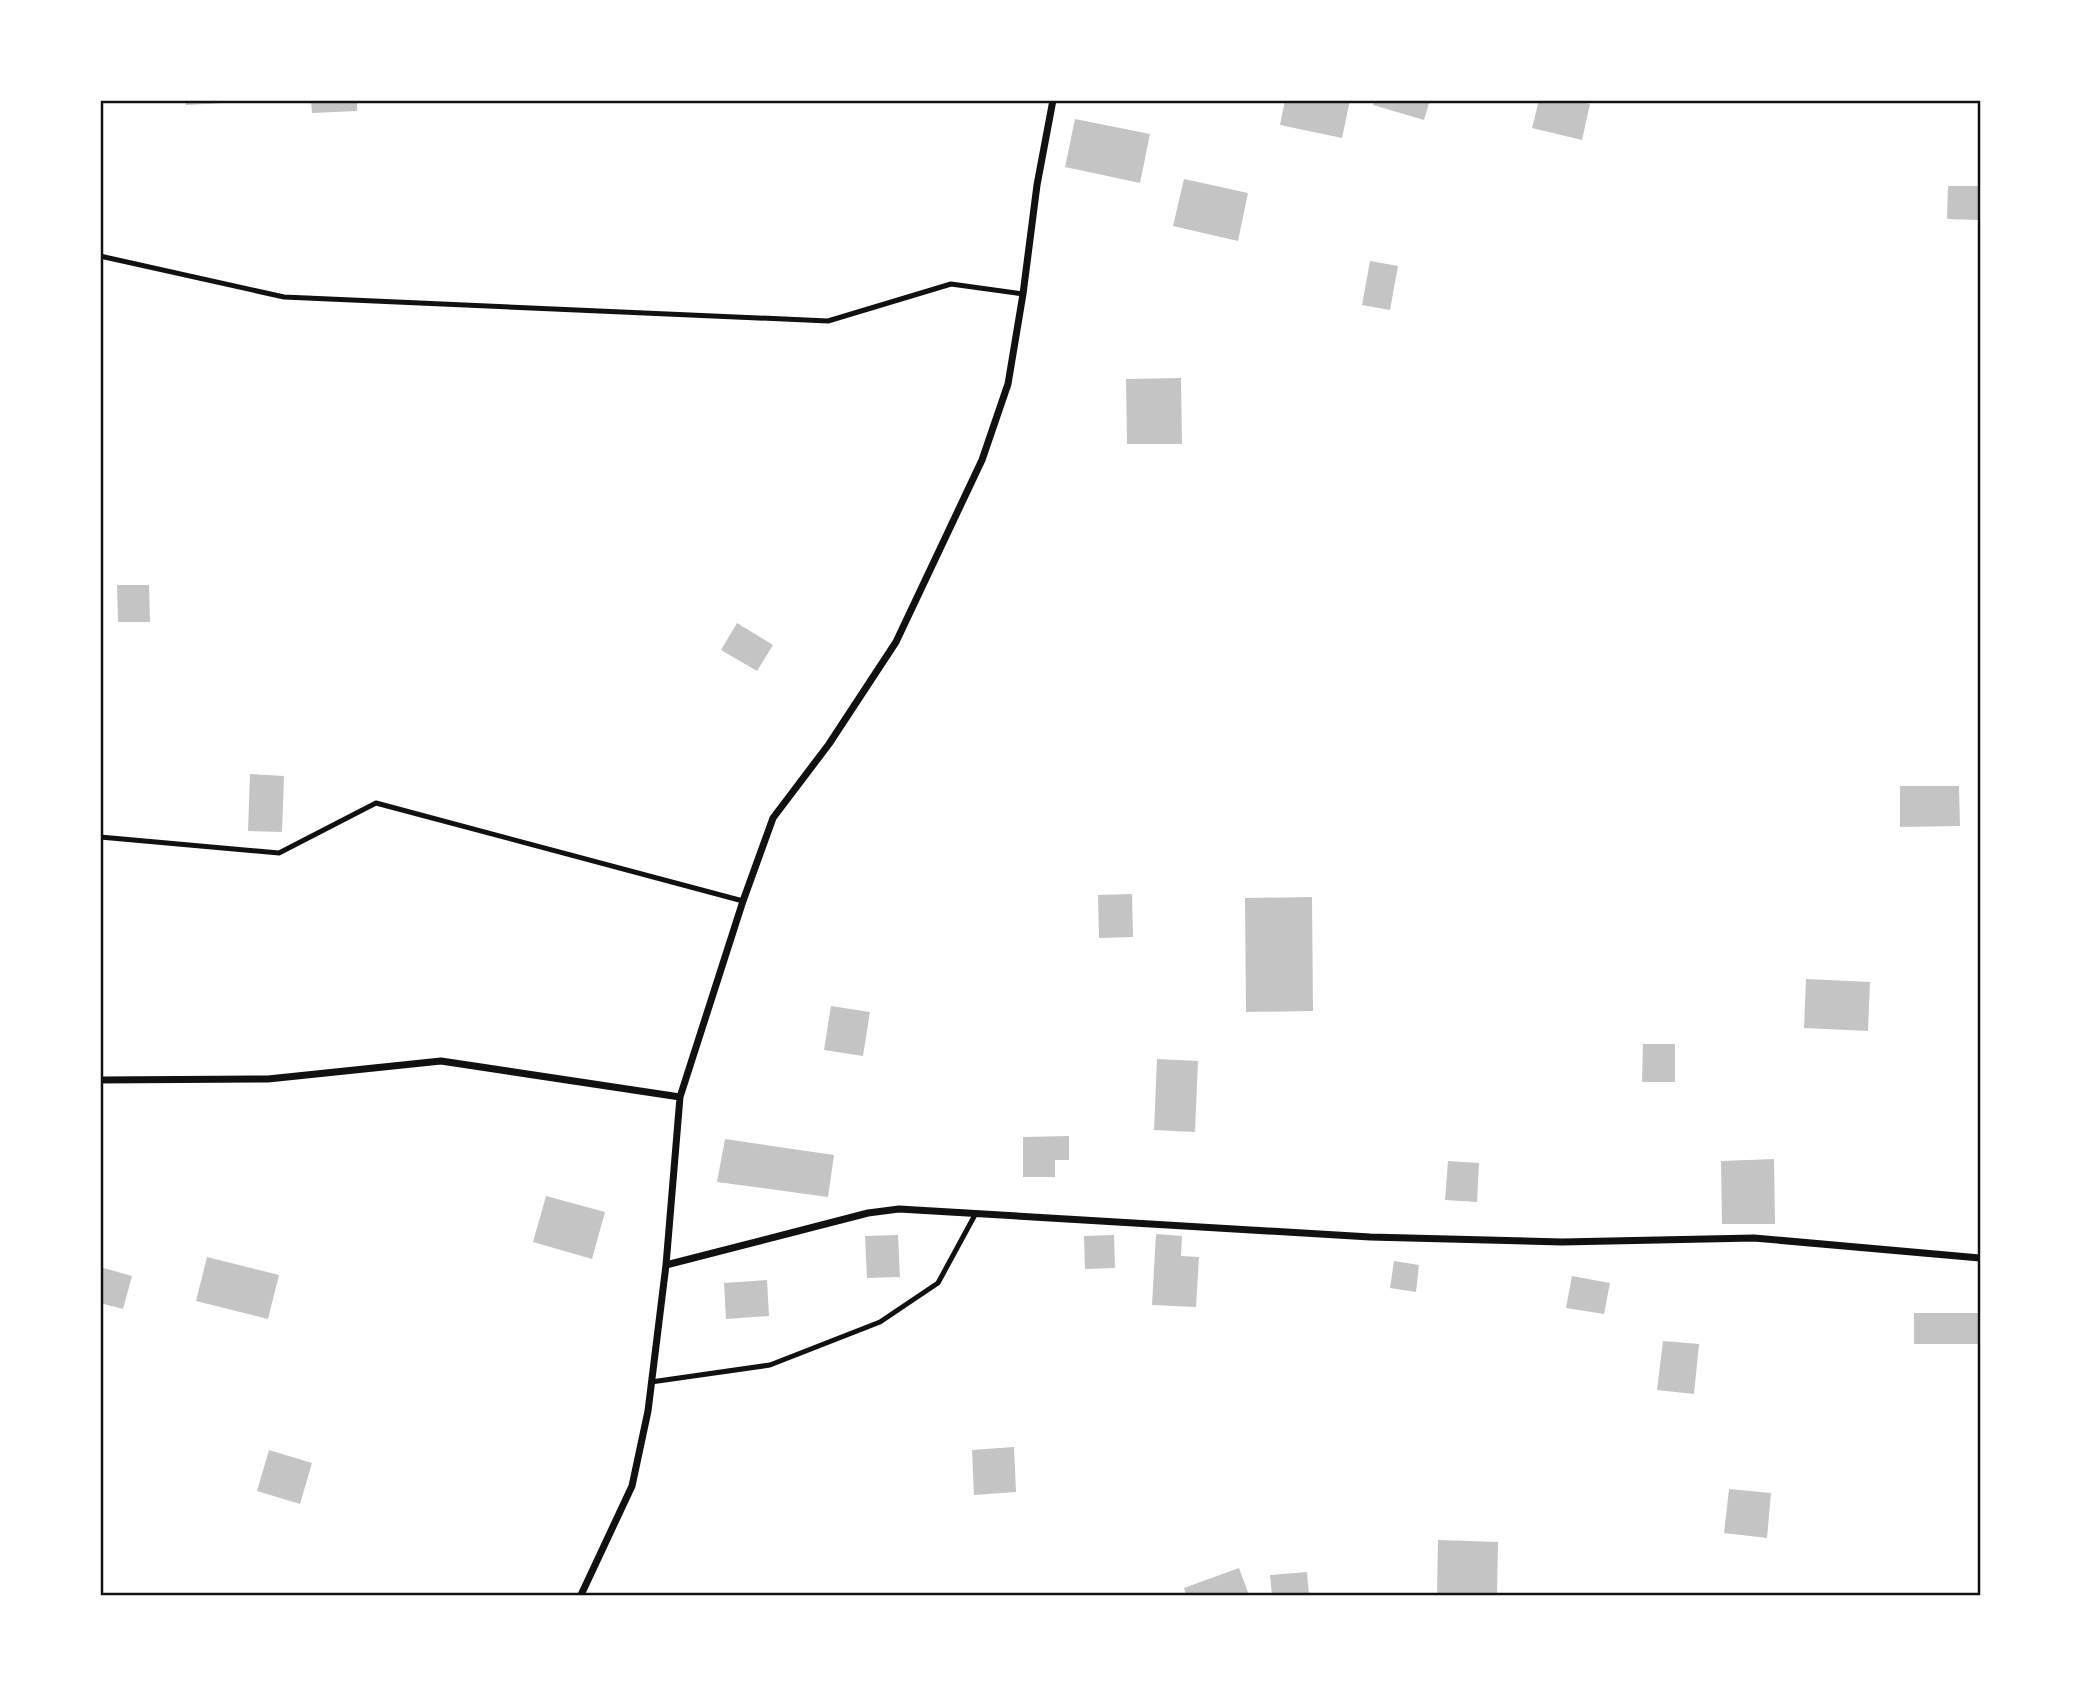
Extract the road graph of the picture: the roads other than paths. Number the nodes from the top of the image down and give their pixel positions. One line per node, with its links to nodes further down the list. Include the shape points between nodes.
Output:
1 (1053, 100): 3 (street)
2 (100, 256): 3 (lane, via 284,297 828,321 951,284)
3 (1023, 295): 5 (street, via 1008,384 982,460 896,642 829,744 773,818)
4 (100, 837): 5 (lane, via 279,853 376,803)
5 (743, 901): 7 (street)
6 (100, 1080): 7 (street, via 268,1079 442,1061)
7 (680, 1097): 10 (street)
8 (976, 1213): 9 (street, via 1370,1237 1562,1242 1754,1238); 10 (street, via 899,1209 868,1213); 11 (lane, via 938,1283 880,1322 770,1365)
9 (1980, 1258)
10 (666, 1265): 11 (street)
11 (651, 1382): 12 (street, via 632,1486)
12 (581, 1595)

